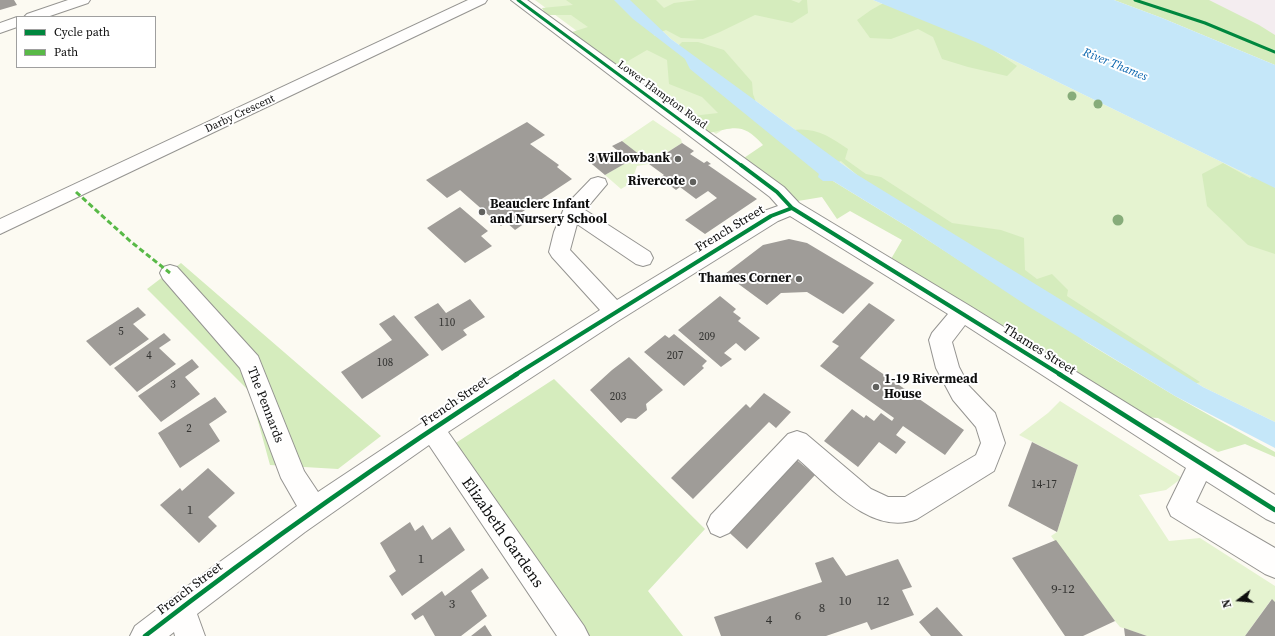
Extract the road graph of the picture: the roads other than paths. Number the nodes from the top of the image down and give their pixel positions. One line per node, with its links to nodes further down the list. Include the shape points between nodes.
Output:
1 (83, 0): 4 (street)
2 (480, 0): 10 (street, Darby Crescent)
3 (518, 0): 8 (street, Lower Hampton Road, via 777,192)
4 (35, 16)
5 (16, 22): 6 (street)
6 (0, 28)
7 (598, 184): 9 (street, via 583,196)
8 (792, 208): 13 (street, French Street, via 771,216); 14 (street, Thames Street)
9 (572, 211): 11 (street); 13 (street, via 562,234 559,252)
10 (0, 227)
11 (643, 258)
12 (170, 273): 17 (street, The Pennards, via 250,363 294,478)
13 (614, 311): 15 (street, French Street)
14 (962, 312): 16 (street, Thames Street); 19 (street, via 940,340 948,368 961,393 986,421 992,443 985,463 908,510 886,510 862,498 797,442)
15 (432, 429): 17 (street, French Street); 24 (street, Elizabeth Gardens)
16 (1201, 465): 18 (street, Thames Street); 20 (street, via 1180,507)
17 (315, 510): 21 (street, French Street)
18 (1275, 510)
19 (720, 524)
20 (1275, 564)
21 (180, 608): 22 (street, French Street); 23 (street)
22 (145, 636)
23 (190, 636)
24 (574, 636)

